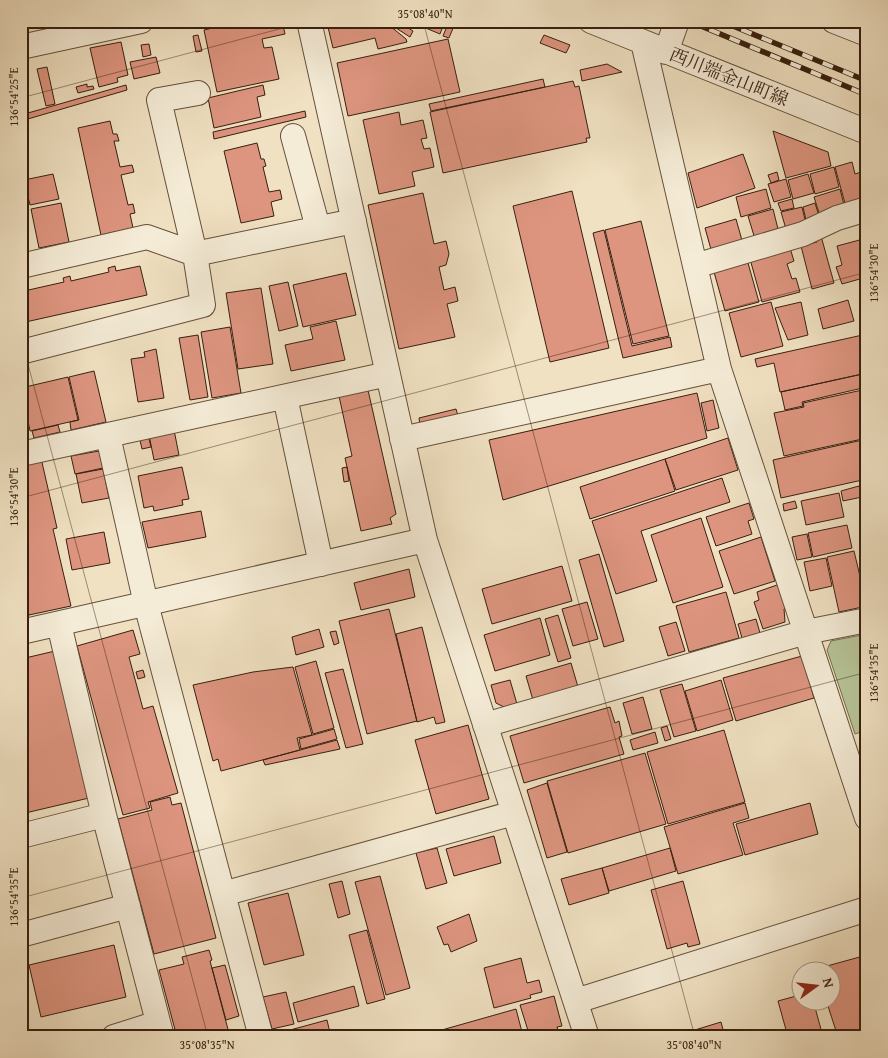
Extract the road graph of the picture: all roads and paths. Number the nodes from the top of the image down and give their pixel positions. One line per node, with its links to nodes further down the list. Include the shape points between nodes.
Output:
1 (140, 21): 8 (street)
2 (309, 21): 14 (street)
3 (591, 21): 7 (street, 西川端金山町線)
4 (677, 21): 9 (street)
5 (834, 21): 6 (street)
6 (867, 34)
7 (643, 42): 9 (street, 西川端金山町線); 18 (street)
8 (21, 47)
9 (666, 52): 11 (street, 西川端金山町線)
10 (198, 93): 16 (street, via 158,100)
11 (867, 132)
12 (293, 136): 15 (street)
13 (867, 209): 18 (street, via 837,218 803,234)
14 (354, 220): 15 (street); 21 (street)
15 (318, 228): 16 (street)
16 (195, 254): 17 (street, via 147,237); 19 (street, via 203,305)
17 (21, 266)
18 (695, 266): 20 (street)
19 (21, 352)
20 (720, 369): 24 (street); 32 (street)
21 (388, 374): 22 (street); 24 (street)
22 (285, 397): 23 (street); 27 (street)
23 (108, 436): 25 (street); 28 (street)
24 (402, 439): 26 (street)
25 (21, 454)
26 (425, 540): 27 (street); 33 (street)
27 (321, 564): 28 (street)
28 (146, 604): 30 (street); 38 (street)
29 (867, 620): 32 (street)
30 (59, 624): 31 (street); 35 (street)
31 (21, 632)
32 (806, 632): 33 (street); 36 (street)
33 (485, 725): 34 (street)
34 (514, 812): 38 (street); 42 (street)
35 (104, 815): 37 (street); 39 (street)
36 (867, 818)
37 (21, 836)
38 (223, 894): 45 (street)
39 (128, 906): 41 (street); 43 (street)
40 (867, 909): 42 (street)
41 (21, 935)
42 (576, 1001): 46 (street)
43 (160, 1030): 44 (street)
44 (114, 1037)
45 (262, 1037)
46 (587, 1037)

